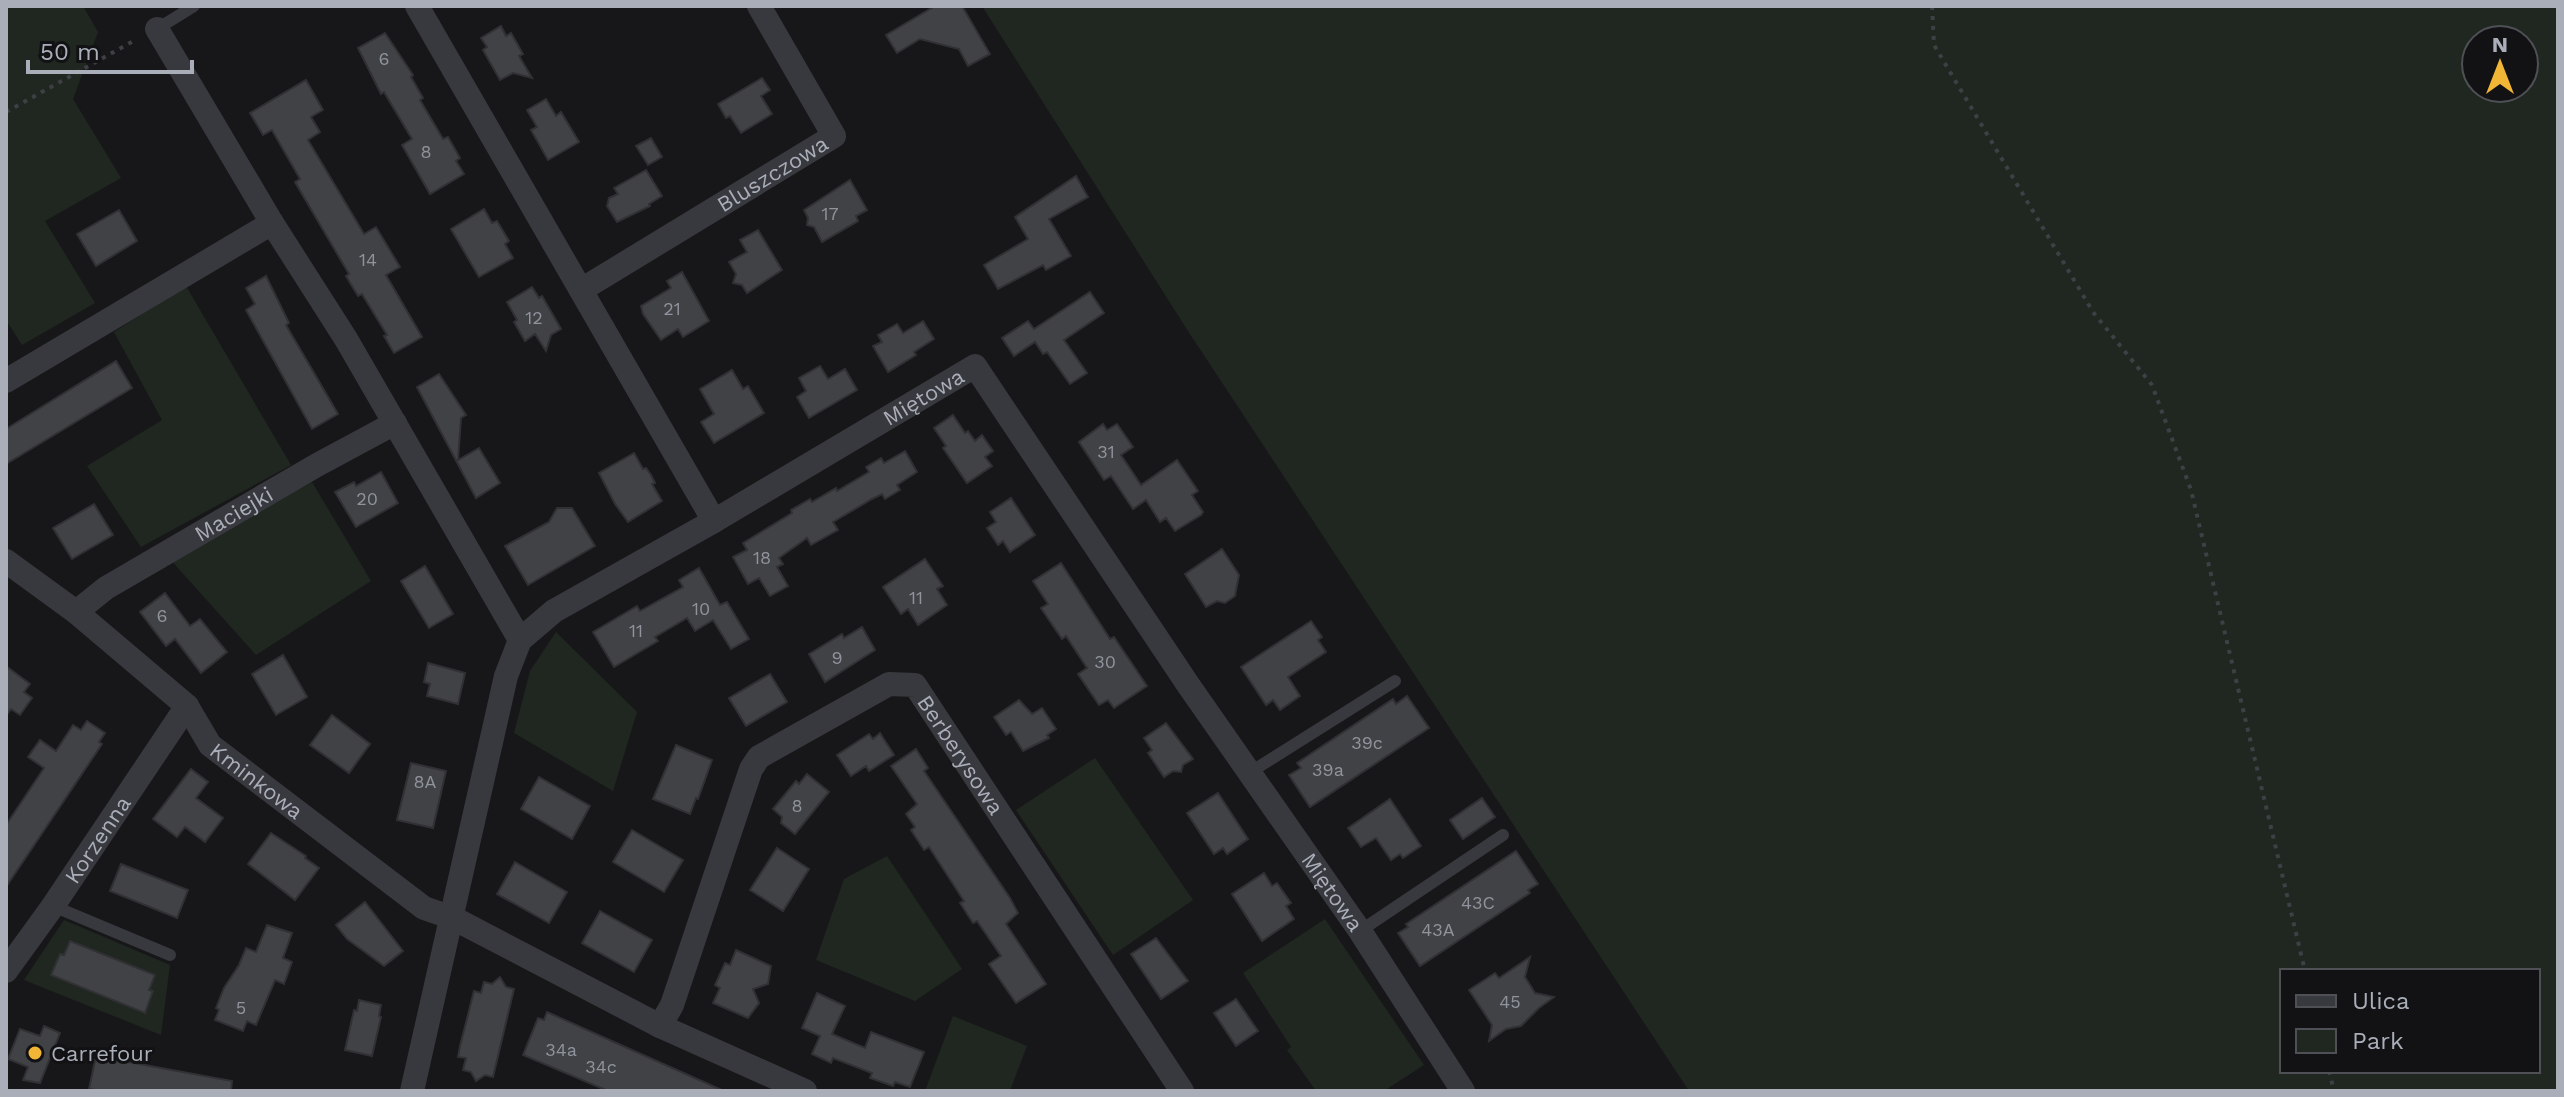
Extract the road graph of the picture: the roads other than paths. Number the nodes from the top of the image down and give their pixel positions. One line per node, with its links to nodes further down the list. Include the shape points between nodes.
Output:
1 (194, 6): 4 (lane)
2 (417, 6): 6 (street)
3 (759, 6): 6 (street, Bluszczowa, via 834,136)
4 (157, 29): 5 (street)
5 (272, 223): 7 (street); 8 (street)
6 (581, 290): 9 (street)
7 (6, 381)
8 (395, 423): 11 (street, Maciejki, via 106,588); 12 (street)
9 (714, 521): 12 (street, via 554,611); 15 (street, Miętowa, via 975,366)
10 (6, 561): 11 (street, Kminkowa)
11 (76, 612): 14 (street, Kminkowa)
12 (520, 640): 18 (street, via 506,676)
13 (1395, 681): 15 (lane)
14 (187, 706): 17 (street, Korzenna); 18 (street, Kminkowa, via 210,745 424,908)
15 (1249, 773): 19 (street, Miętowa)
16 (1503, 835): 19 (lane)
17 (53, 906): 20 (lane); 21 (street, Korzenna)
18 (453, 918): 22 (street, Kminkowa); 23 (street)
19 (1360, 931): 26 (street, Miętowa)
20 (170, 955)
21 (6, 971)
22 (660, 1026): 24 (street, Kminkowa); 25 (street, Berberysowa, via 672,1005 759,757 889,684 915,685)
23 (412, 1091)
24 (805, 1091)
25 (1182, 1091)
26 (1463, 1091)

